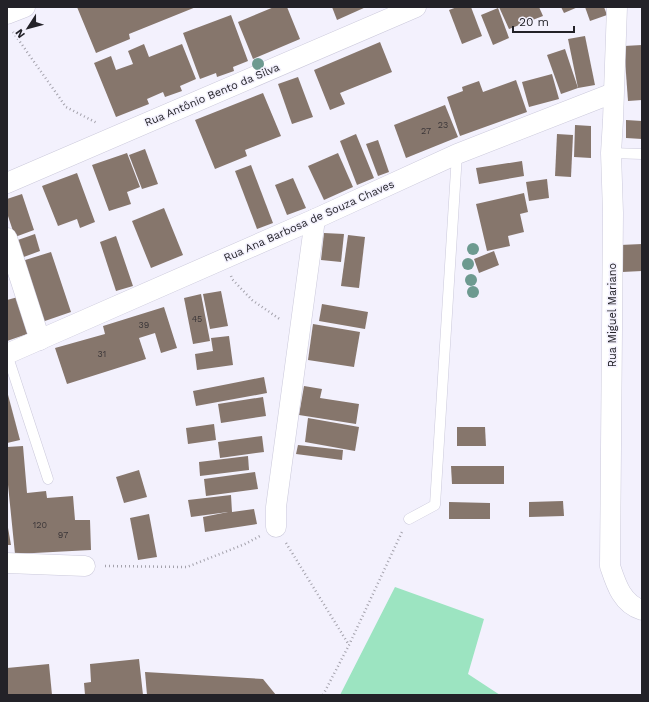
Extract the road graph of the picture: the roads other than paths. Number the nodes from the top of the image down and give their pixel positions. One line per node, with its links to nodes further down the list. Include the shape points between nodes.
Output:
1 (25, 7): 4 (street)
2 (416, 7): 9 (street, Rua Antônio Bento da Silva)
3 (617, 7): 5 (street, Rua Miguel Mariano)
4 (9, 22)
5 (613, 93): 6 (street, Rua Miguel Mariano); 7 (street, Rua Ana Barbosa de Souza Chaves)
6 (611, 153): 8 (lane); 19 (street, Rua Miguel Mariano, via 610,566 616,586 623,596)
7 (456, 154): 10 (street, Rua Ana Barbosa de Souza Chaves); 15 (lane, via 435,505)
8 (642, 154)
9 (7, 183)
10 (315, 219): 12 (street, Rua Ana Barbosa de Souza Chaves); 16 (street, via 276,507)
11 (7, 238): 12 (street)
12 (40, 340): 13 (street, Rua Ana Barbosa de Souza Chaves)
13 (7, 354): 14 (lane)
14 (48, 479)
15 (408, 519)
16 (276, 527)
17 (7, 563): 18 (street)
18 (86, 566)
19 (642, 610)

